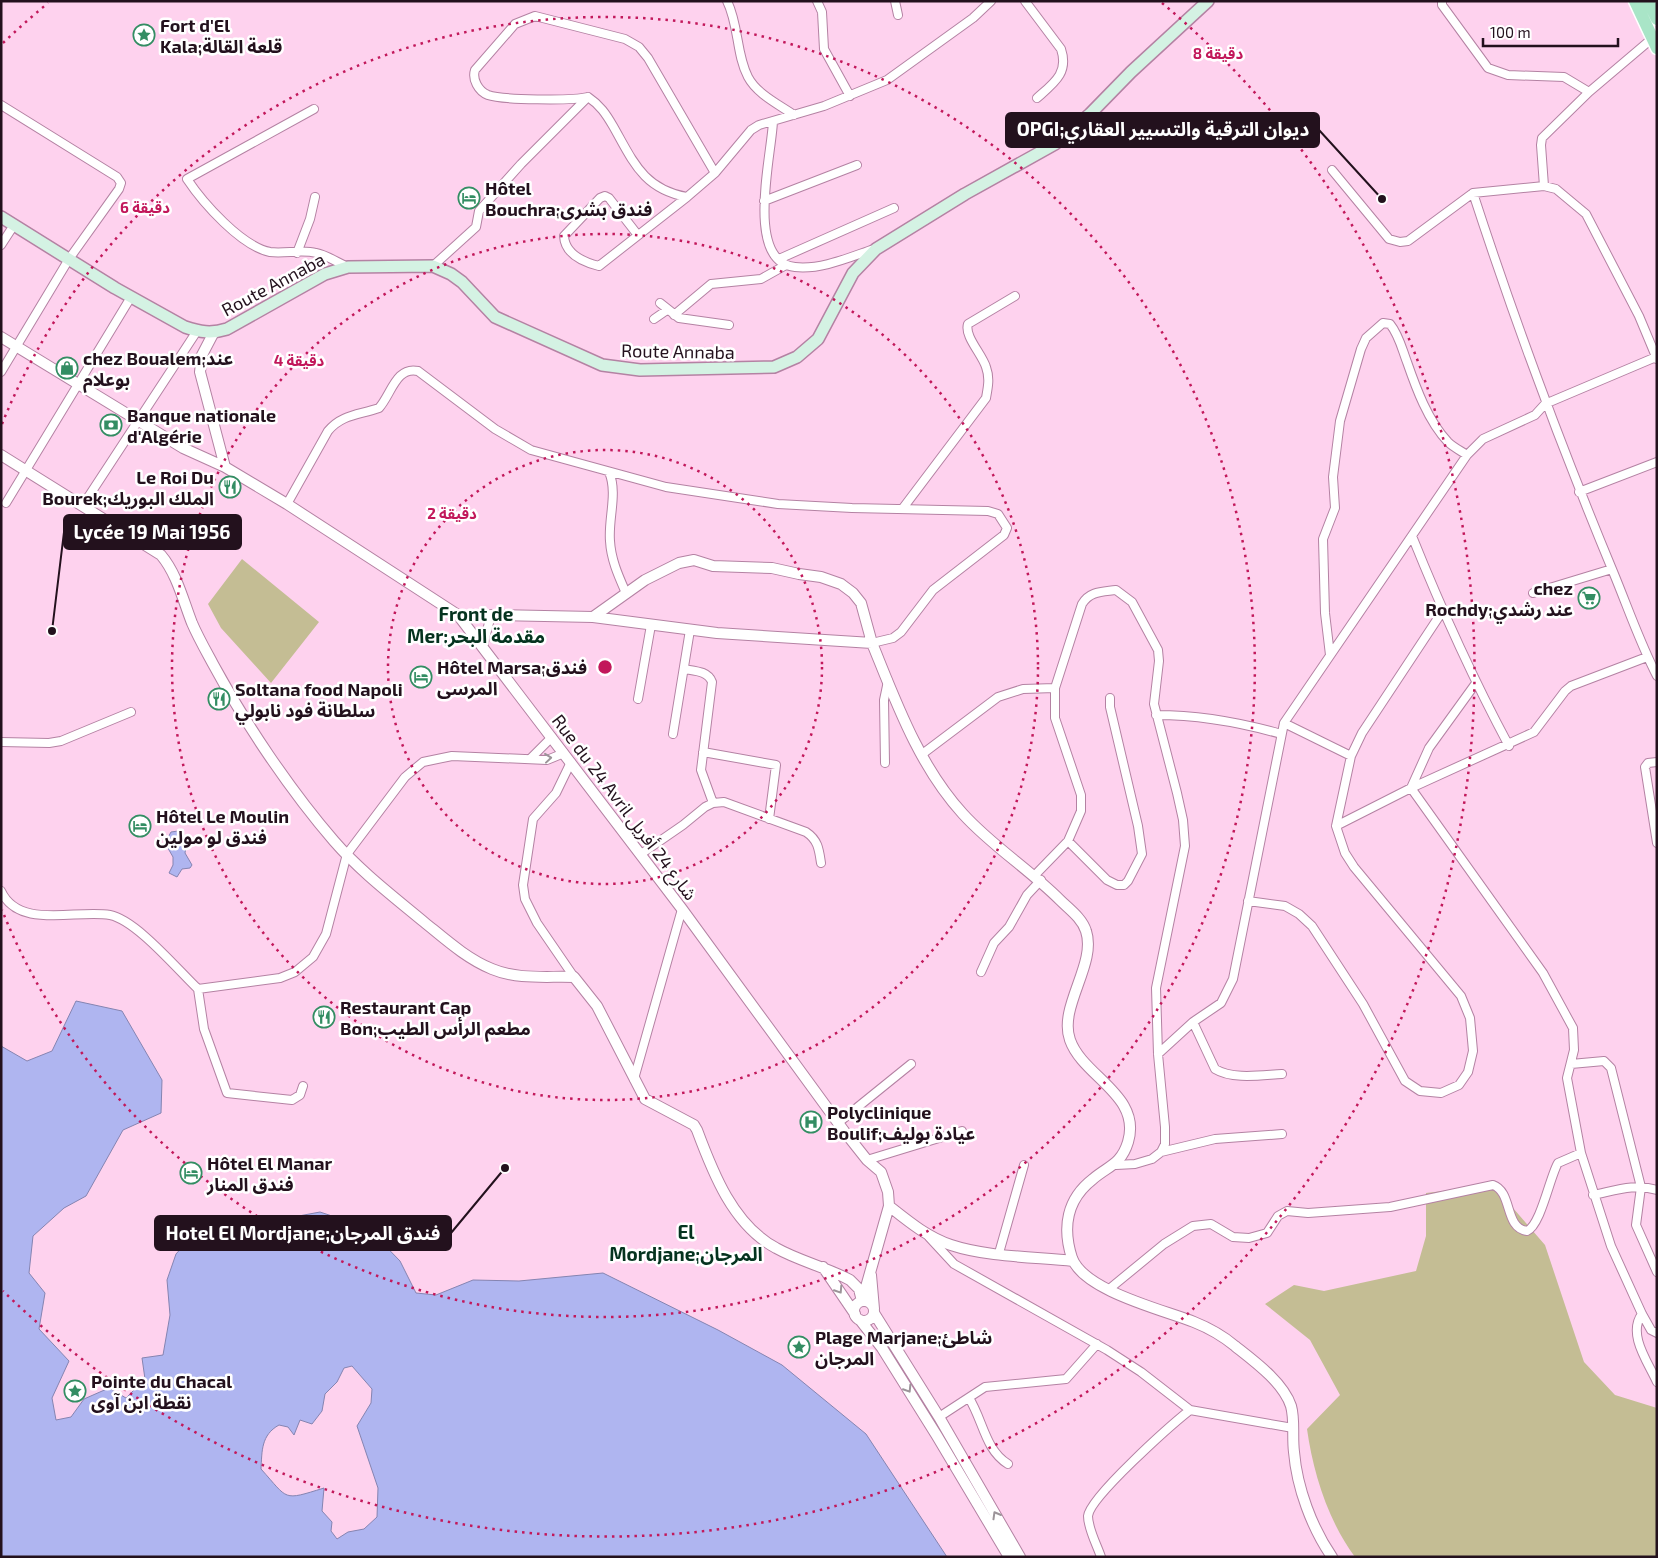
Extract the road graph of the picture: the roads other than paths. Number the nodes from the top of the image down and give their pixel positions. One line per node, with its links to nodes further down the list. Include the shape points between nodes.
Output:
1 (727, 1): 19 (street, via 748,77 757,88)
2 (817, 1): 14 (street, via 822,12 824,49)
3 (895, 1): 10 (street)
4 (991, 1): 14 (street, via 973,18 887,80)
5 (1025, 1): 16 (street, via 1061,49 1065,64)
6 (1208, 1): 34 (main road, Route Annaba, via 1055,144 965,194)
7 (1442, 1): 13 (street, via 1488,68 1508,75 1564,77)
8 (1635, 1): 12 (main road)
9 (1648, 1): 11 (main road)
10 (898, 15)
11 (1657, 19)
12 (1655, 40): 13 (street)
13 (1589, 92): 24 (street, via 1542,138)
14 (850, 96): 19 (street)
15 (588, 97): 23 (street, via 573,101 488,94 476,84 473,75 515,24 526,18 544,17 625,39 648,58); 27 (street, via 605,112 648,181 670,194); 39 (street, via 479,211 476,226)
16 (1037, 98)
17 (1, 105): 37 (street, via 117,177 121,184)
18 (314, 110): 35 (street, via 186,179 196,193 252,247 270,252)
19 (794, 114): 20 (street)
20 (773, 121): 23 (street, via 751,130); 28 (street)
21 (857, 165): 28 (street)
22 (1332, 170): 25 (street, via 1389,239 1395,241 1408,241)
23 (715, 173): 27 (street)
24 (1544, 186): 25 (street); 51 (street, via 1556,189 1586,214 1639,316)
25 (1473, 193): 54 (street)
26 (315, 197): 35 (street)
27 (686, 197): 32 (street)
28 (764, 201): 36 (street, via 768,245)
29 (894, 208): 36 (street)
30 (1, 217): 31 (main road, Route Annaba)
31 (14, 225): 33 (street); 37 (main road, Route Annaba)
32 (637, 234): 32 (street, via 598,266 573,256 564,239 605,196)
33 (1, 246)
34 (879, 248): 38 (street, via 820,265); 39 (main road, Route Annaba, via 853,274 826,327 808,349 788,362 758,369 640,370 602,365 495,317 462,282)
35 (297, 252): 40 (street, via 316,252)
36 (779, 259): 38 (street)
37 (69, 260): 42 (main road, Route Annaba); 50 (street)
38 (786, 265): 44 (street, via 761,279 711,284)
39 (433, 266): 40 (main road, Route Annaba)
40 (348, 267): 48 (main road, Route Annaba, via 318,277 244,322)
41 (1015, 296): 66 (street, via 968,324 968,333 986,367 989,382 986,398)
42 (131, 297): 47 (main road, Route Annaba); 53 (street)
43 (660, 303): 44 (street)
44 (671, 313): 45 (street); 46 (street, via 686,320)
45 (654, 319)
46 (728, 325)
47 (197, 331): 48 (main road, Route Annaba); 55 (street)
48 (213, 334): 59 (street, via 202,355 200,372)
49 (1, 337): 50 (street, Rue du 24 Avril شارع 24 أفريل)
50 (16, 346): 52 (street); 53 (street, Rue du 24 Avril شارع 24 أفريل)
51 (1656, 358): 54 (street)
52 (1, 372)
53 (78, 384): 55 (street, Rue du 24 Avril شارع 24 أفريل); 60 (street)
54 (1546, 404): 57 (street, via 1535,415 1482,439); 62 (street)
55 (140, 421): 59 (street, Rue du 24 Avril شارع 24 أفريل, via 184,448); 65 (street)
56 (1, 455): 60 (street)
57 (1467, 455): 67 (street); 79 (street, via 1449,443 1440,432 1411,372 1397,332 1390,324 1383,323 1366,338 1361,349 1340,421 1334,477 1335,508 1323,538)
58 (1657, 462): 62 (street)
59 (225, 467): 64 (street, Rue du 24 Avril شارع 24 أفريل)
60 (26, 470): 63 (street); 65 (street)
61 (609, 472): 64 (street, via 531,450 495,428 418,371 410,370 398,377 379,408 336,422); 66 (street, via 684,491 778,504); 69 (street, via 613,502 609,540)
62 (1579, 492): 68 (street)
63 (6, 503)
64 (287, 504): 72 (street, Rue du 24 Avril شارع 24 أفريل)
65 (83, 506): 111 (street, via 138,539 165,560 193,625 235,701 308,807)
66 (903, 508): 77 (street, via 988,511 998,514 1007,528 1004,535 933,590 901,632 893,638)
67 (1412, 536): 71 (street); 79 (street)
68 (1612, 569): 70 (street); 80 (street)
69 (626, 593): 74 (street); 77 (street, via 660,572 694,560 713,566 772,568 821,577 842,584 858,598)
70 (1533, 593)
71 (1442, 612): 84 (street); 99 (street, via 1362,733)
72 (458, 615): 73 (street); 78 (street, Rue du 24 Avril شارع 24 أفريل)
73 (491, 615): 74 (street); 78 (street)
74 (593, 618): 75 (street)
75 (651, 625): 76 (street); 87 (street)
76 (690, 630): 77 (street); 81 (street)
77 (872, 643): 83 (street)
78 (483, 646): 93 (street, Rue du 24 Avril شارع 24 أفريل)
79 (1330, 655): 90 (street)
80 (1647, 657): 82 (street); 95 (street, via 1571,686 1534,732)
81 (684, 669): 91 (street); 96 (street, via 705,674 712,682)
82 (1657, 676)
83 (888, 682): 98 (street); 103 (street, via 884,700)
84 (1476, 683): 95 (street); 104 (street, via 1429,748)
85 (1055, 688): 89 (street, via 1082,604 1094,593 1116,590 1132,602 1158,650); 98 (street, via 1023,689 998,697); 109 (street, via 1055,718 1081,796 1081,811)
86 (1110, 698): 109 (street, via 1142,854 1128,881 1117,885 1107,880)
87 (638, 699)
88 (131, 712): 94 (street, via 61,741)
89 (1156, 715): 92 (street, via 1191,715 1234,721); 122 (street, via 1183,820 1185,846 1156,988)
90 (1284, 722): 92 (street); 99 (street)
91 (673, 734)
92 (1281, 734): 116 (street)
93 (552, 737): 97 (street, Rue du 24 Avril شارع 24 أفريل); 100 (street)
94 (1, 742)
95 (1509, 746): 104 (street)
96 (703, 752): 105 (street, via 701,775); 106 (street, via 776,764)
97 (564, 753): 100 (street, one-way to 97, via 547,760); 101 (street, Rue du 24 Avril شارع 24 أفريل)
98 (921, 755): 114 (street, via 963,815)
99 (1351, 756): 108 (street)
100 (531, 758): 111 (street, via 452,756 423,762 405,777)
101 (571, 762): 112 (street, Rue du 24 Avril شارع 24 أفريل); 119 (street, via 556,793 533,819 523,886 525,899 537,923)
102 (1657, 762): 107 (street, via 1648,763 1645,767)
103 (885, 763)
104 (1411, 788): 108 (street); 124 (street, via 1544,974 1572,1028 1574,1050)
105 (713, 803): 106 (street, via 724,802); 112 (street)
106 (769, 819): 113 (street, via 814,838)
107 (1655, 823): 110 (street)
108 (1336, 826): 116 (street, via 1345,853 1354,866 1461,996 1470,1018 1473,1051 1468,1072 1459,1085 1441,1093 1420,1092 1404,1081 1363,1004 1312,926 1285,906)
109 (1068, 841): 114 (street)
110 (1657, 843)
111 (347, 854): 119 (street, via 428,925 482,964 516,976); 120 (street, via 326,934 320,948 304,965 280,978)
112 (641, 854): 117 (street, Rue du 24 Avril شارع 24 أفريل)
113 (821, 863)
114 (1038, 878): 118 (street, via 1009,927 994,943); 135 (street, via 1079,918 1086,932 1087,950 1069,1018 1068,1037 1076,1053 1112,1088 1126,1111 1130,1127 1128,1144)
115 (1, 891): 120 (street, via 13,907 29,914 82,913 119,918 150,942)
116 (1248, 901): 121 (street, via 1228,993 1221,1003)
117 (682, 909): 126 (street); 128 (street, Rue du 24 Avril شارع 24 أفريل)
118 (981, 972)
119 (574, 977): 126 (street, via 598,1006)
120 (198, 988): 127 (street, via 204,1029 227,1093 292,1100 300,1095)
121 (1193, 1022): 122 (street); 125 (street, via 1211,1062 1220,1072 1241,1076)
122 (1158, 1054): 131 (street, via 1166,1127)
123 (911, 1064): 128 (street)
124 (1571, 1064): 132 (street, via 1568,1091); 136 (street, via 1604,1061 1610,1066)
125 (1282, 1074)
126 (634, 1079): 143 (street, via 645,1099 694,1125 720,1185 750,1230 776,1249)
127 (303, 1086)
128 (838, 1122): 133 (street, Rue du 24 Avril شارع 24 أفريل)
129 (962, 1131): 133 (street)
130 (1282, 1134): 131 (street, via 1215,1139)
131 (1161, 1152): 135 (street, via 1152,1159 1135,1164)
132 (1581, 1153): 138 (street); 146 (street, via 1558,1163 1547,1197 1533,1227 1527,1231 1515,1223 1504,1192 1493,1185 1390,1207 1308,1213 1287,1211 1278,1216 1267,1233 1255,1237 1233,1237 1211,1224 1192,1226 1164,1244)
133 (866, 1160): 139 (street, Rue du 24 Avril شارع 24 أفريل, via 881,1172)
134 (1024, 1165): 141 (street)
135 (1116, 1165): 142 (street, via 1094,1178 1078,1193 1068,1210 1066,1230)
136 (1641, 1187): 137 (street); 138 (street); 145 (street, via 1636,1225)
137 (1657, 1190)
138 (1593, 1195): 149 (street, via 1611,1246)
139 (889, 1206): 140 (street); 144 (street, Rue du 24 Avril شارع 24 أفريل)
140 (926, 1234): 141 (street, via 950,1245); 152 (street, via 954,1264)
141 (999, 1253): 142 (street)
142 (1073, 1261): 146 (street)
143 (822, 1267): 147 (street, via 855,1284); 150 (street, one-way to 150)
144 (871, 1271): 147 (street, Rue du 24 Avril شارع 24 أفريل); 148 (street)
145 (1657, 1272)
146 (1108, 1290): 157 (street, via 1192,1321 1232,1344 1283,1391 1291,1406)
147 (862, 1302): 148 (street, via 871,1304); 150 (street, via 857,1305)
148 (874, 1311): 150 (street, via 869,1320); 156 (street)
149 (1642, 1314): 151 (street, via 1651,1330); 153 (street, via 1635,1326)
150 (857, 1317): 159 (street, one-way to 159, via 882,1348)
151 (1657, 1333)
152 (1097, 1344): 154 (street, via 1066,1379 985,1388); 155 (street, via 1141,1372)
153 (1657, 1382)
154 (968, 1398): 156 (street); 158 (street, via 978,1414 990,1447 1000,1460)
155 (1190, 1410): 157 (street); 161 (street, via 1132,1463 1091,1507 1089,1522)
156 (939, 1417): 160 (street, one-way to 156)
157 (1294, 1428): 162 (street, via 1294,1453 1301,1490)
158 (1008, 1464)
159 (1009, 1557)
160 (1020, 1557)
161 (1101, 1557)
162 (1332, 1557)

